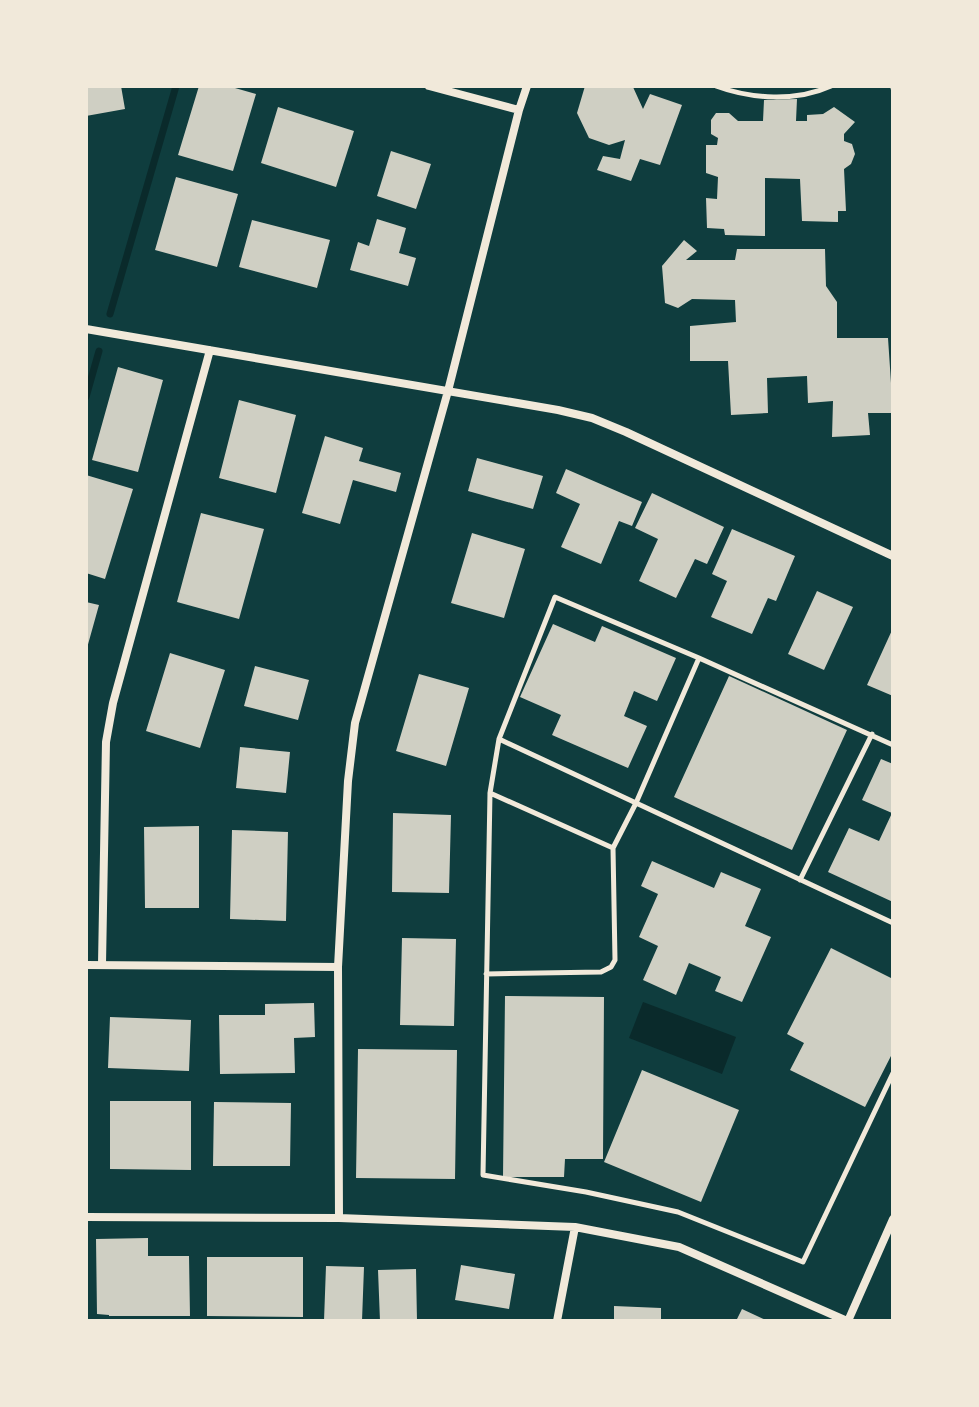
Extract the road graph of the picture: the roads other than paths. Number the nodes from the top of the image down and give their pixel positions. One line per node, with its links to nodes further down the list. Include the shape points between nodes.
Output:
1 (429, 86): 5 (street)
2 (527, 86): 5 (street)
3 (716, 86): 4 (lane, via 768,97 815,93)
4 (831, 86)
5 (519, 110): 8 (street)
6 (86, 329): 7 (street)
7 (210, 350): 8 (street); 19 (street, via 106,742)
8 (448, 391): 9 (street, via 592,418); 21 (street, via 355,723)
9 (893, 556)
10 (699, 658): 11 (lane); 12 (lane, via 555,597); 15 (lane)
11 (872, 734): 13 (lane); 17 (lane)
12 (499, 739): 14 (lane); 15 (lane)
13 (893, 745)
14 (490, 793): 16 (lane); 22 (lane)
15 (636, 803): 16 (lane); 17 (lane)
16 (613, 848): 22 (lane, via 611,967 601,972)
17 (800, 880): 18 (lane)
18 (893, 923)
19 (102, 964): 20 (street); 21 (street)
20 (86, 965)
21 (338, 967): 25 (street)
22 (486, 974): 23 (lane, via 483,1175 678,1212 803,1262)
23 (893, 1073)
24 (86, 1217): 25 (street)
25 (339, 1218): 27 (street)
26 (893, 1219): 29 (street)
27 (575, 1227): 28 (street); 29 (street, via 679,1247)
28 (557, 1321)
29 (847, 1321)

